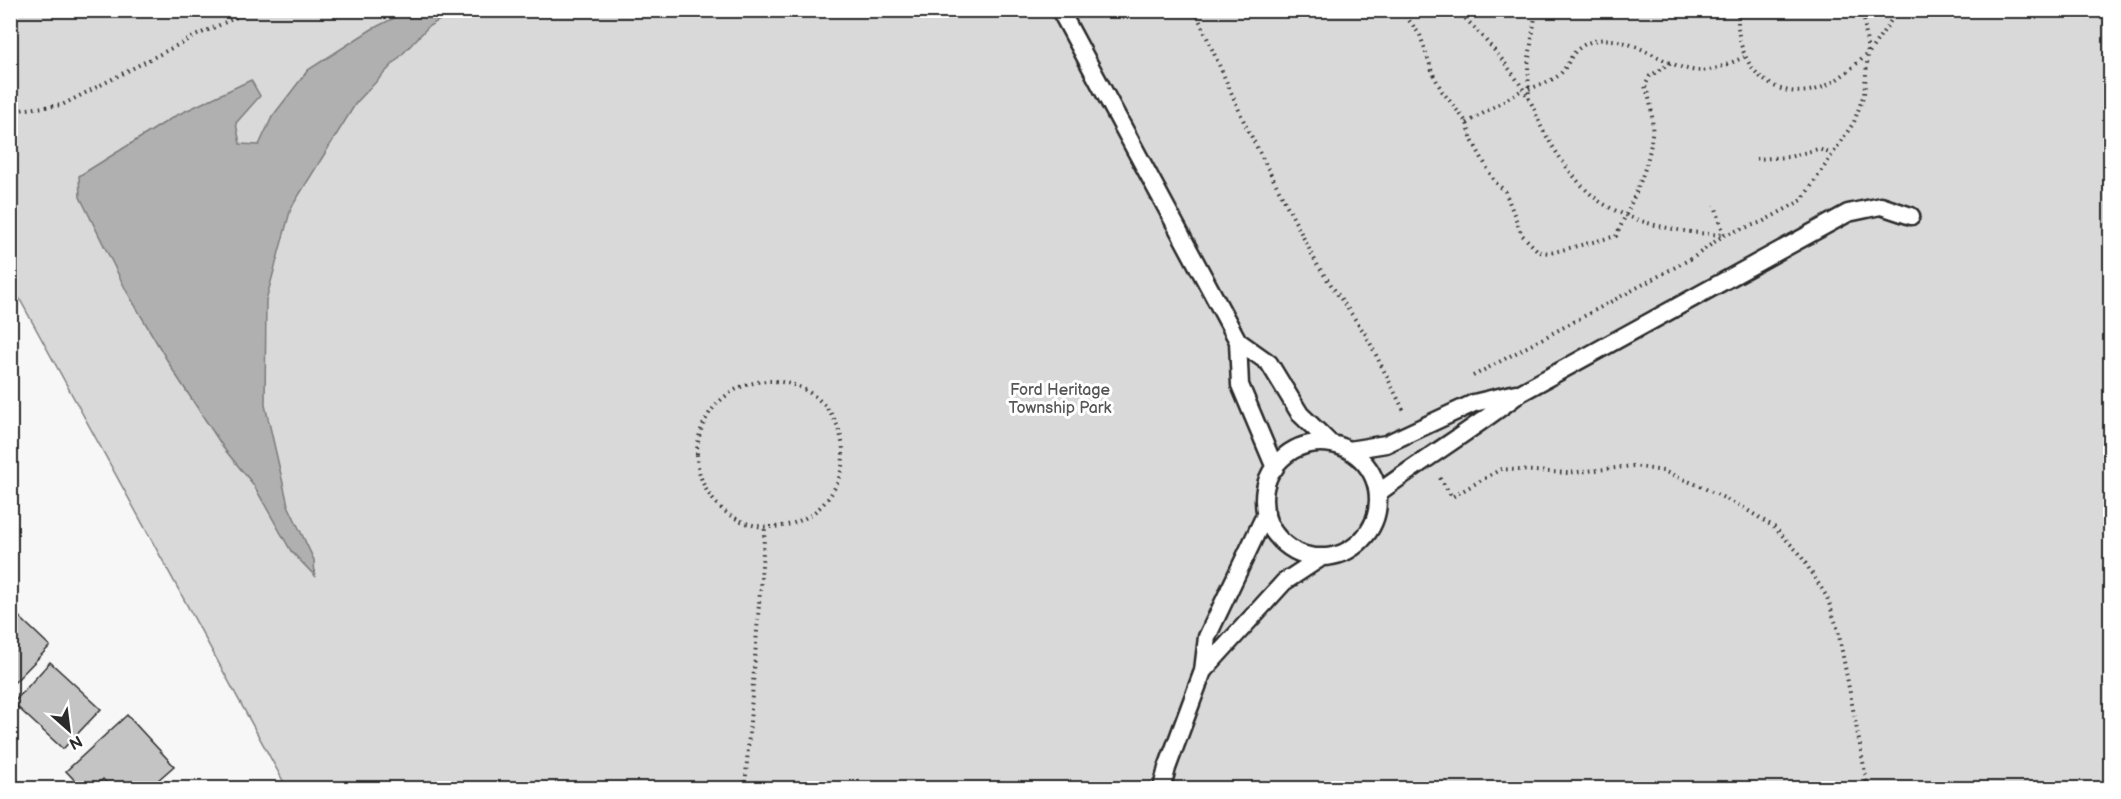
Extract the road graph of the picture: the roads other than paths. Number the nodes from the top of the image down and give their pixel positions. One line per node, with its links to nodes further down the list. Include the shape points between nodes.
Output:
1 (1060, 10): 3 (lane)
2 (1911, 216): 4 (lane, via 1881,206 1848,213)
3 (1238, 341): 5 (lane, via 1269,363 1300,414); 7 (lane, via 1240,384)
4 (1520, 393): 6 (lane, via 1474,403 1386,444); 8 (lane)
5 (1331, 444): 6 (lane); 7 (lane, via 1313,443 1296,449)
6 (1348, 450): 8 (lane, via 1363,460)
7 (1275, 468): 9 (lane, via 1264,494)
8 (1378, 493): 10 (lane, via 1377,512 1358,544)
9 (1266, 513): 10 (lane, via 1273,531 1286,545 1303,554); 11 (lane, via 1207,637)
10 (1322, 557): 11 (lane, via 1284,582)
11 (1203, 671): 12 (lane)
12 (1162, 789)

